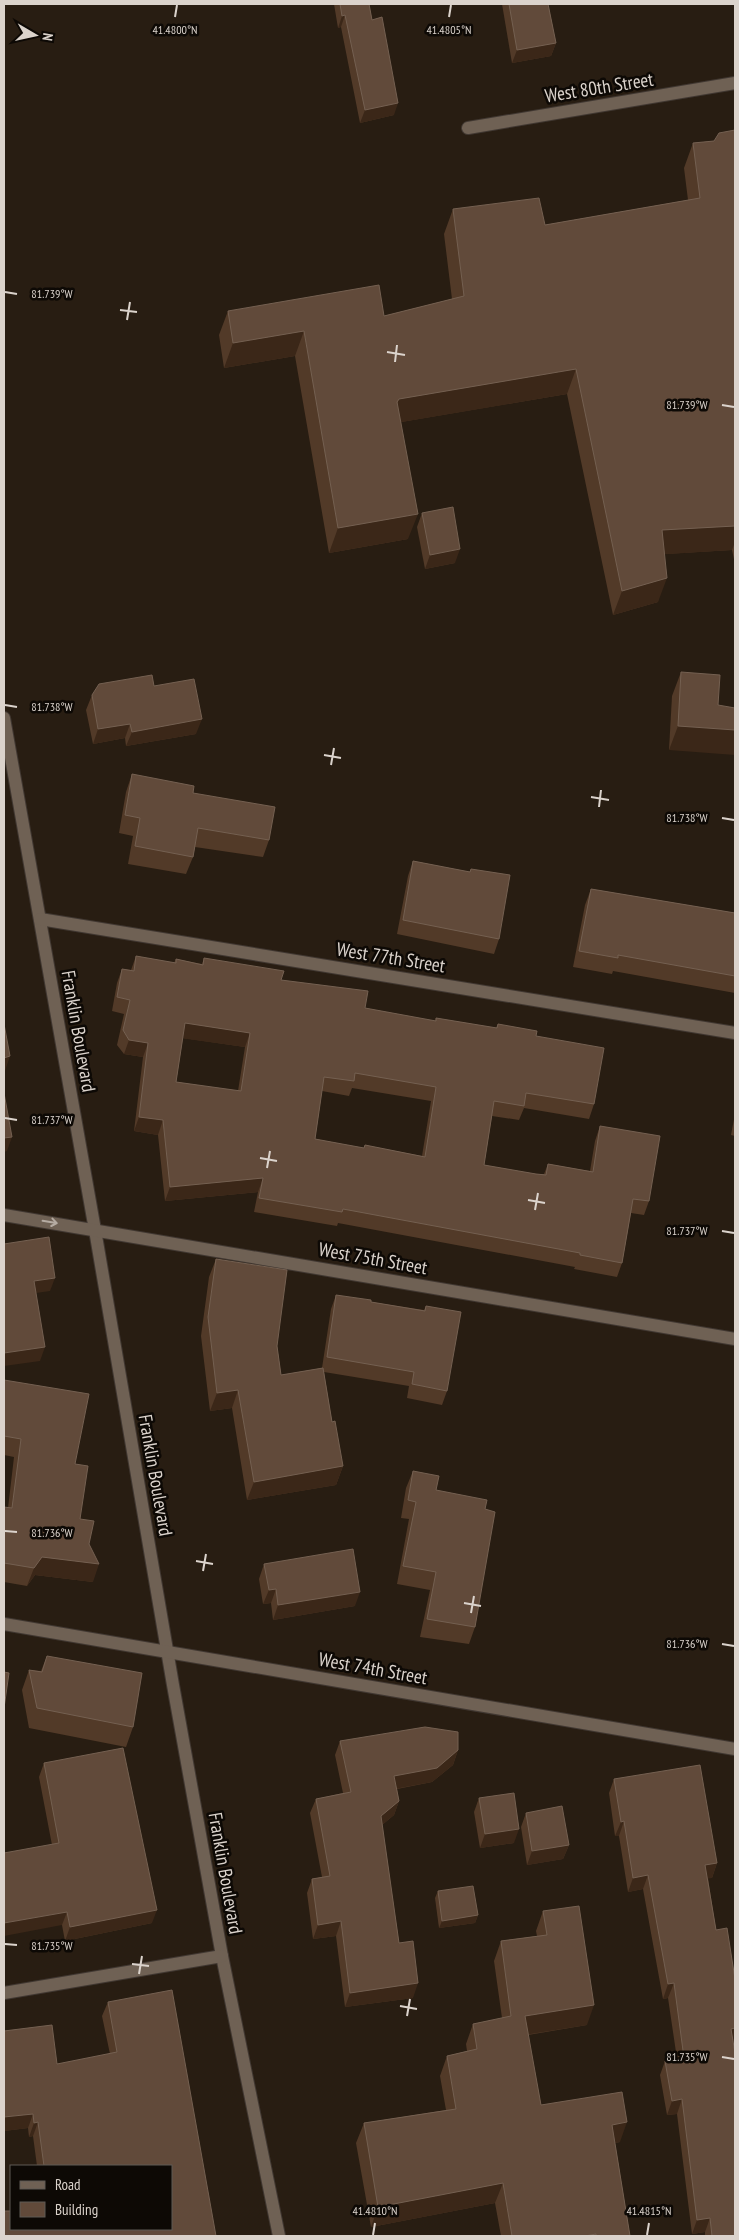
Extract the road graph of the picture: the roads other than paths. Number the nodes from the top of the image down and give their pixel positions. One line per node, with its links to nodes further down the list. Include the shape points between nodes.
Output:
1 (735, 83): 2 (street, West 80th Street)
2 (468, 128)
3 (4, 718): 4 (street, Franklin Boulevard)
4 (9, 785): 5 (street, Franklin Boulevard)
5 (40, 919): 6 (street, West 77th Street); 8 (street, Franklin Boulevard)
6 (735, 1033)
7 (4, 1215): 8 (street, West 75th Street, one-way to 8)
8 (95, 1230): 9 (street, West 75th Street); 11 (street, Franklin Boulevard)
9 (735, 1339)
10 (4, 1624): 11 (street, West 74th Street)
11 (167, 1651): 12 (street, West 74th Street); 13 (street, Franklin Boulevard)
12 (735, 1749)
13 (222, 1956): 14 (street); 15 (street, Franklin Boulevard)
14 (4, 1993)
15 (278, 2236)

